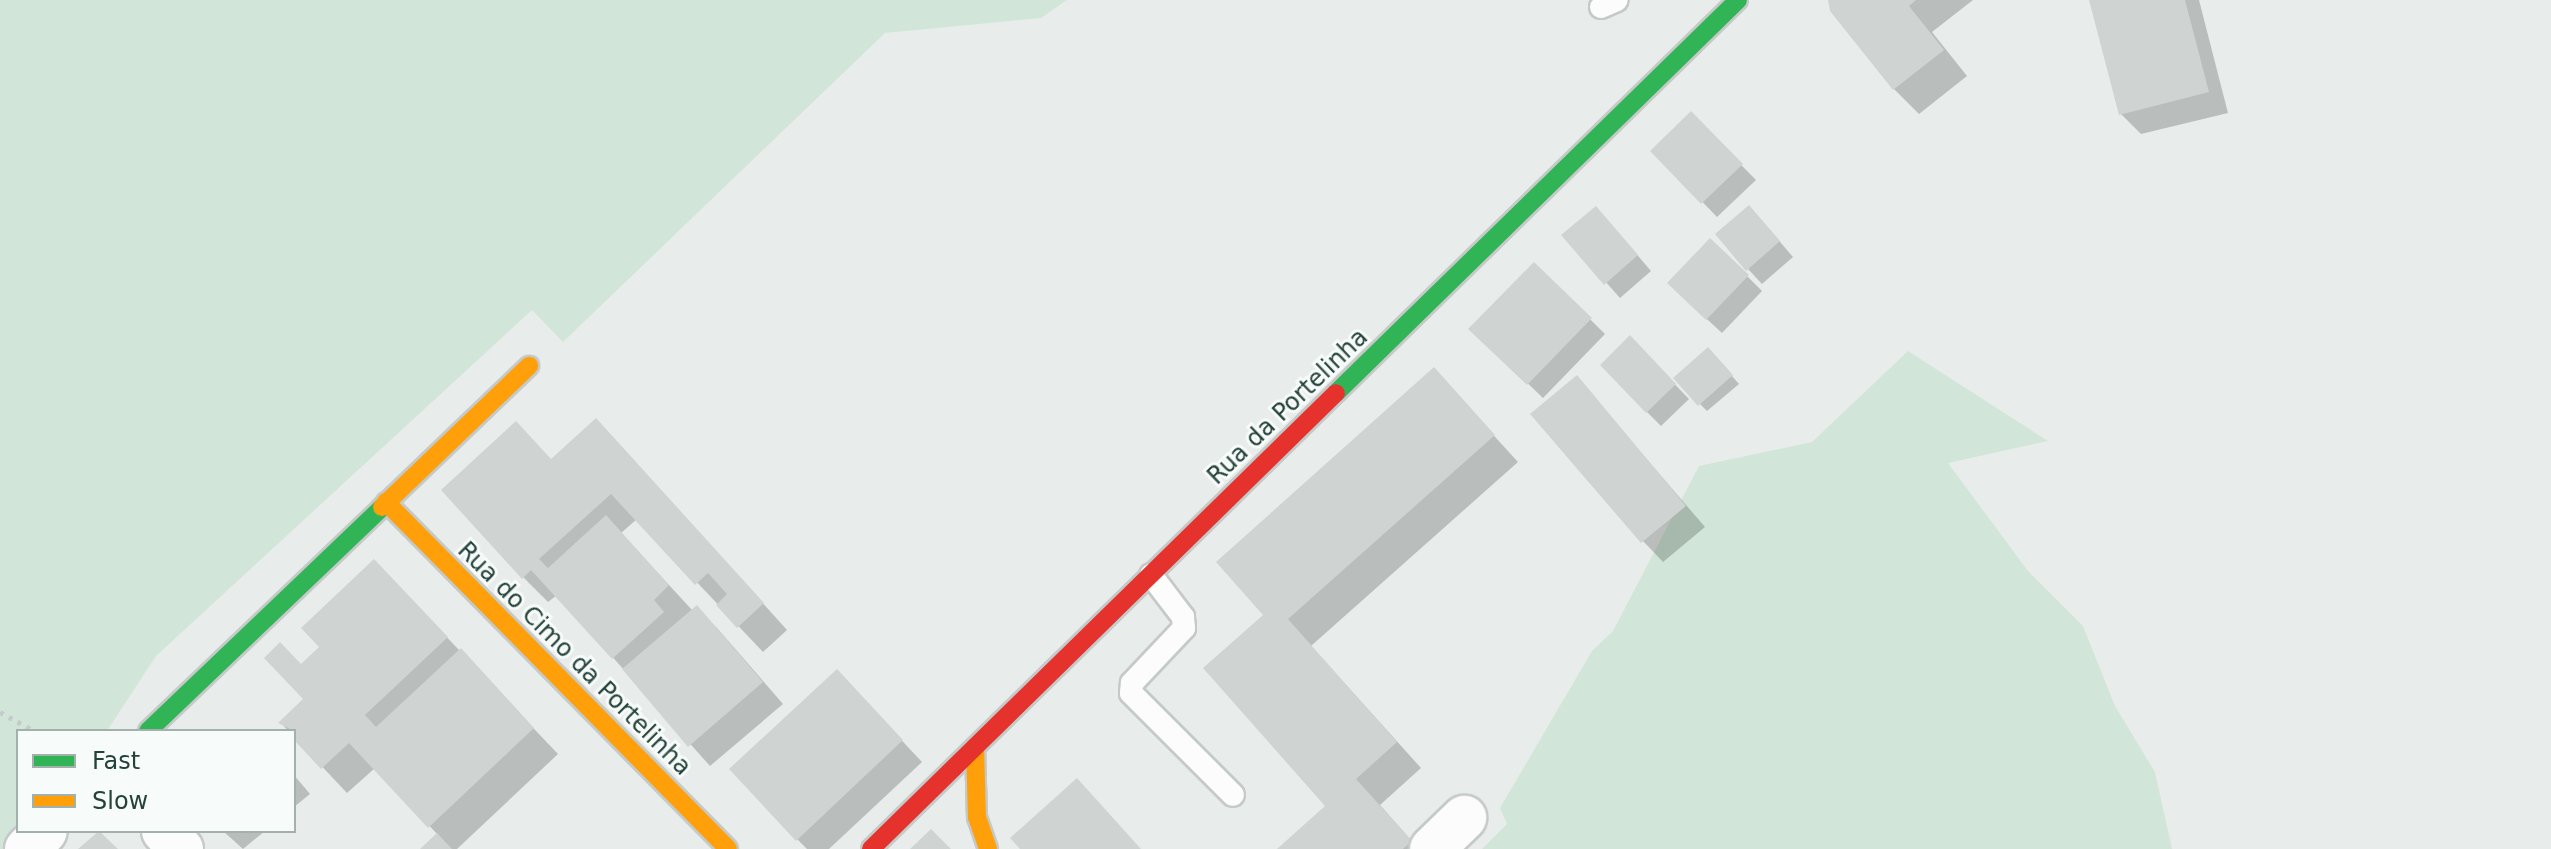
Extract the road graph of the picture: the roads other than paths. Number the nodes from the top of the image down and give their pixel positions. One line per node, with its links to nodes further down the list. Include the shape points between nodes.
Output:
1 (1738, 0): 4 (street, Rua da Portelinha)
2 (529, 366): 3 (street)
3 (386, 502): 5 (street); 13 (street, Rua do Cimo da Portelinha)
4 (1151, 575): 6 (street, Rua da Portelinha); 7 (lane, via 1183,617 1184,628 1132,683 1131,693)
5 (150, 729)
6 (975, 747): 14 (street, Rua da Portelinha); 15 (street, via 977,817)
7 (1233, 795)
8 (1464, 818): 16 (street)
9 (43, 833): 11 (street)
10 (166, 833): 12 (street)
11 (27, 849)
12 (181, 849)
13 (728, 849)
14 (871, 849)
15 (988, 849)
16 (1432, 849)

